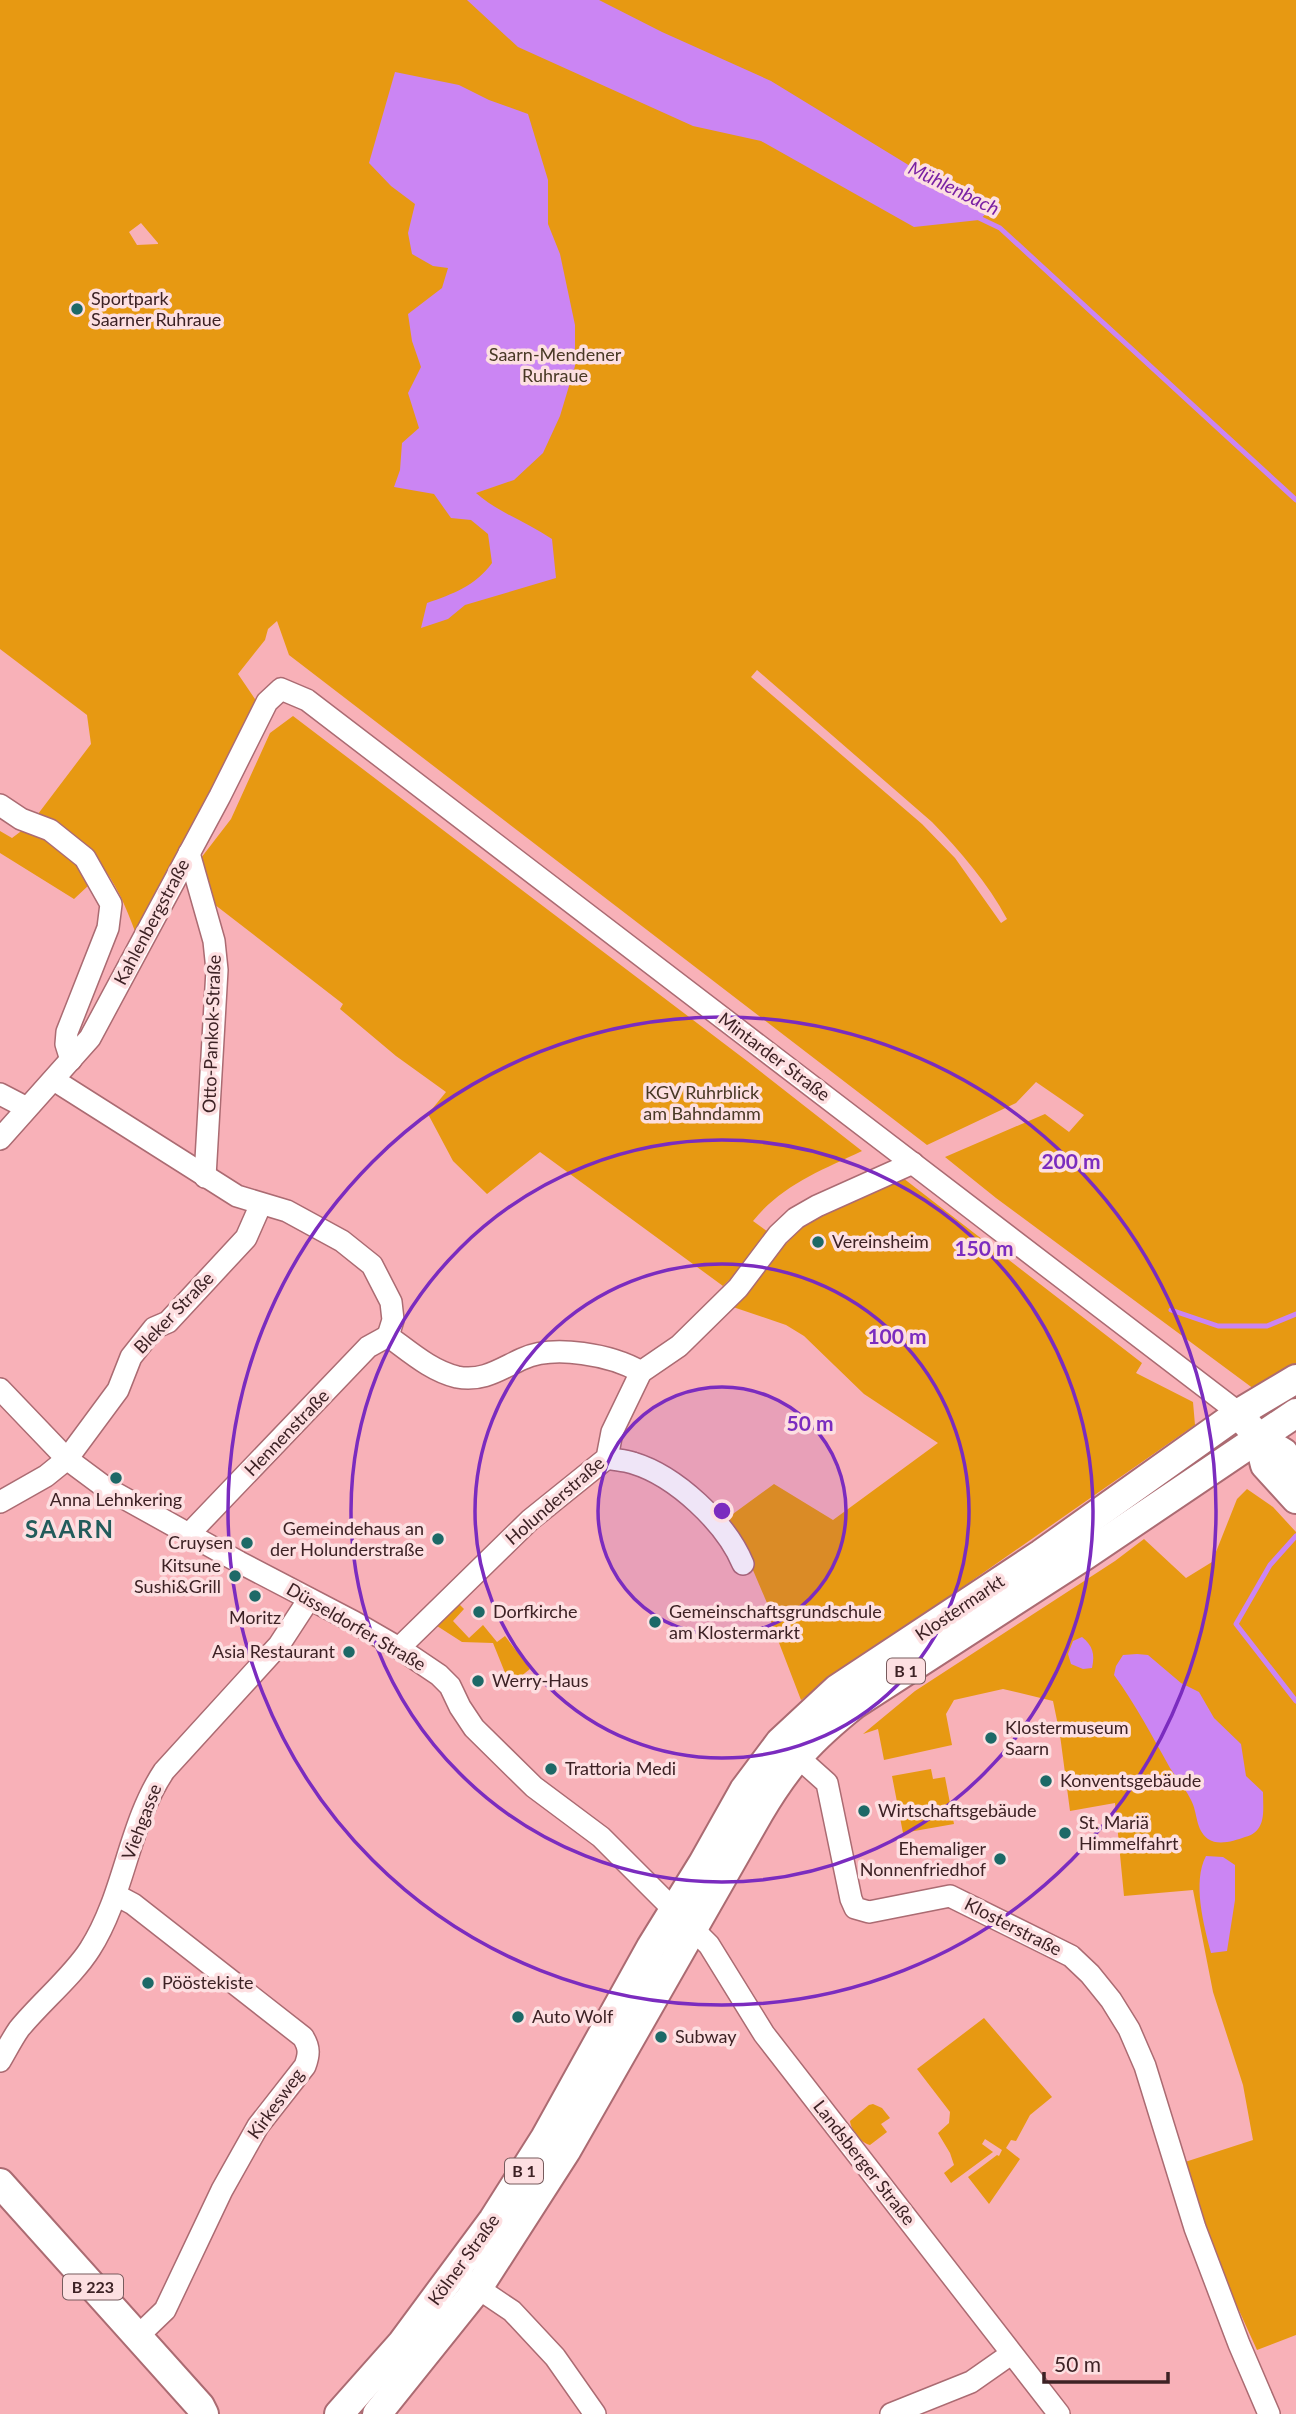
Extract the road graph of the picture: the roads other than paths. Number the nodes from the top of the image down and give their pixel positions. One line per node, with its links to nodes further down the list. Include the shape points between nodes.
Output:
1 (281, 689): 3 (street, Kahlenbergstraße, via 267,702); 9 (street, Mintarder Straße, via 307,700)
2 (0, 805): 4 (street, via 50,830 85,859 111,904 108,928 67,1032)
3 (189, 853): 4 (street, Kahlenbergstraße, via 90,1038); 10 (street, Otto-Pankok-Straße, via 214,941 217,970)
4 (71, 1060): 5 (street, Kahlenbergstraße)
5 (54, 1080): 7 (street, Kahlenbergstraße); 10 (street)
6 (0, 1094): 7 (street)
7 (26, 1108): 8 (street, Kahlenbergstraße)
8 (0, 1139)
9 (913, 1163): 13 (street, Holunderstraße, via 796,1218 738,1288 679,1346); 16 (street, Mintarder Straße)
10 (205, 1177): 11 (street)
11 (261, 1204): 12 (street, via 320,1228 372,1265 391,1302 393,1320); 20 (street, Bleker Straße, via 246,1238 168,1322 154,1328 131,1357 118,1390)
12 (388, 1336): 13 (street, via 432,1368 456,1377 496,1373 524,1357 550,1352 582,1353 629,1365); 24 (street, Hennenstraße, via 368,1348)
13 (641, 1373): 19 (street, Holunderstraße, via 612,1432)
14 (1296, 1379): 16 (main road, B 1)
15 (0, 1389): 20 (street, Düsseldorfer Straße)
16 (1239, 1413): 18 (main road, Mintarder Straße); 28 (main road, Klostermarkt / B 1, via 1041,1555 837,1689)
17 (1296, 1413): 18 (main road, B 1)
18 (1258, 1437): 21 (main road, Mintarder Straße, via 1284,1453); 22 (main road, Mintarder Straße, via 1265,1465); 28 (main road, Klostermarkt / B 1)
19 (607, 1458): 25 (street, via 634,1463 669,1480 712,1517); 27 (street, Holunderstraße, via 530,1520)
20 (66, 1459): 23 (street, Bleker Straße); 24 (street, Düsseldorfer Straße, via 106,1488)
21 (1296, 1471)
22 (1296, 1499)
23 (0, 1502)
24 (189, 1534): 26 (street, Düsseldorfer Straße)
25 (743, 1564)
26 (309, 1599): 27 (street, Düsseldorfer Straße); 29 (street, Viehgasse, via 279,1645 154,1786)
27 (398, 1648): 30 (street, Düsseldorfer Straße, via 445,1681 474,1728 534,1787 601,1837)
28 (789, 1749): 30 (main road, Klostermarkt / B 1, via 744,1790); 42 (street, Klosterstraße, via 827,1783 855,1908 869,1912 950,1896 1071,1956 1111,2000 1145,2066 1195,2228)
29 (116, 1895): 31 (street, Viehgasse, via 90,1950 18,2031); 34 (street, Kirkesweg, via 303,2037 309,2054 305,2066 252,2136 165,2309)
30 (684, 1919): 33 (main road, Kölner Straße / B 1, via 618,2006 545,2138 493,2220); 35 (street, Landsberger Straße, via 709,1945 764,2034)
31 (0, 2061)
32 (0, 2183): 34 (main road, B 223)
33 (466, 2281): 37 (main road, Kölner Straße / B 1); 38 (main road, Kölner Straße / B 1); 39 (street, via 512,2311 555,2357)
34 (138, 2336): 36 (main road, B 223)
35 (1011, 2354): 40 (street, via 971,2382); 41 (street, Landsberger Straße)
36 (208, 2411)
37 (339, 2414)
38 (377, 2414)
39 (595, 2414)
40 (891, 2414)
41 (1059, 2414)
42 (1269, 2414)

